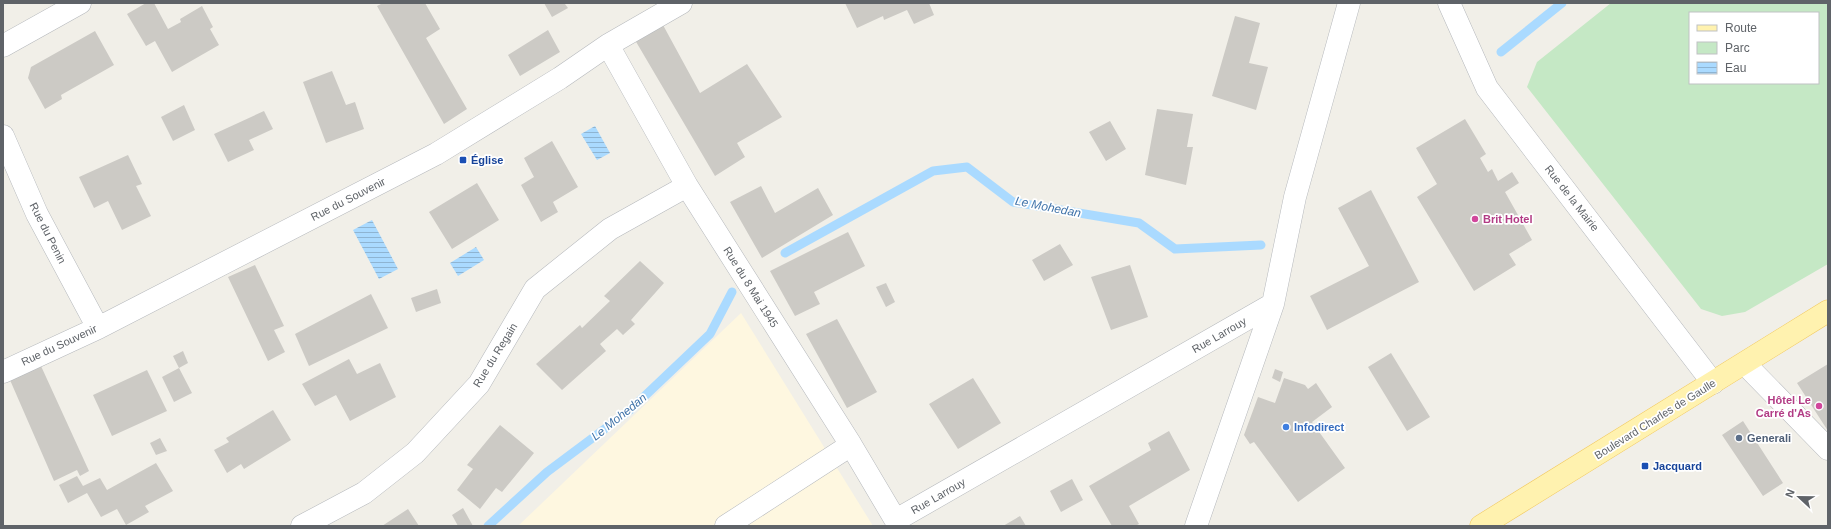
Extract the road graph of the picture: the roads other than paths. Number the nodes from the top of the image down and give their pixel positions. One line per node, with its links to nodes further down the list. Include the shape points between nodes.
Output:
1 (80, 3): 6 (street)
2 (681, 3): 5 (street, Rue du Souvenir)
3 (1349, 3): 9 (street, via 1295,197)
4 (1449, 3): 14 (street, Rue de la Mairie, via 1487,88)
5 (608, 45): 8 (street, Rue du 8 Mai 1945); 11 (street, Rue du Souvenir, via 560,78 436,154)
6 (3, 46)
7 (3, 136): 11 (street, Rue du Penin, via 37,214)
8 (686, 186): 15 (street, Rue du 8 Mai 1945); 18 (street, Rue du Regain, via 610,229 535,289 479,384 415,453 364,493)
9 (1273, 304): 17 (street, Rue Larrouy); 20 (street)
10 (1828, 311): 12 (main road, Boulevard Charles de Gaulle)
11 (98, 328): 13 (street, Rue du Souvenir)
12 (1745, 364): 14 (main road, Boulevard Charles de Gaulle); 16 (street)
13 (3, 372)
14 (1714, 383): 21 (main road, Boulevard Charles de Gaulle)
15 (851, 445): 17 (street, Rue du 8 Mai 1945); 19 (street)
16 (1828, 449)
17 (897, 523)
18 (302, 526)
19 (726, 526)
20 (1196, 526)
21 (1481, 526)

